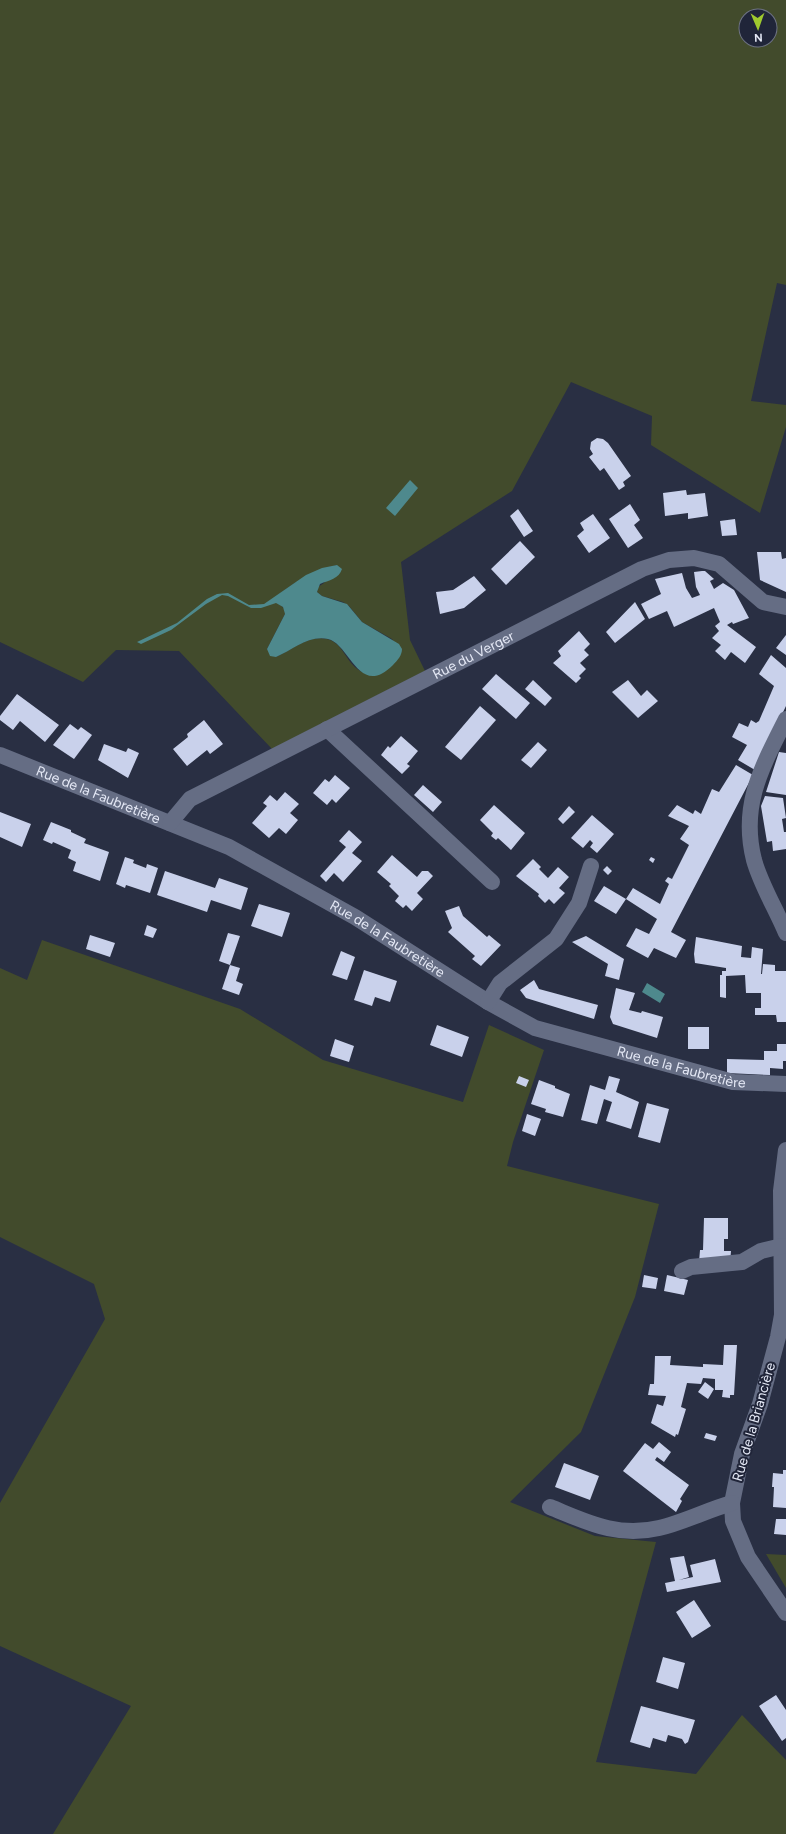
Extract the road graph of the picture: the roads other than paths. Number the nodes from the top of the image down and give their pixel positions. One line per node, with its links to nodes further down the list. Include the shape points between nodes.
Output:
1 (786, 607): 3 (street, Rue du Verger, via 763,602 719,564 694,558 669,560 642,569)
2 (786, 718): 8 (street, via 754,789 749,832 754,860)
3 (327, 729): 5 (street, Rue du Verger, via 190,799); 7 (street)
4 (0, 756): 5 (street, Rue de la Faubretière)
5 (170, 823): 9 (street, Rue de la Faubretière, via 229,847 355,917)
6 (591, 866): 9 (street, via 579,903 556,939 500,983)
7 (492, 882)
8 (786, 933)
9 (488, 1002): 10 (street, Rue de la Faubretière, via 535,1028 733,1082)
10 (786, 1084)
11 (786, 1150): 12 (street, Rue de la Briancière, via 782,1191)
12 (782, 1246): 13 (street, via 761,1251 742,1262 691,1267); 14 (street, Rue de la Briancière, via 782,1315 778,1337 760,1404 742,1454)
13 (682, 1271)
14 (732, 1504): 15 (street, via 659,1528 627,1531 603,1528); 16 (street, Rue de la Briancière, via 733,1522 748,1557)
15 (550, 1507)
16 (786, 1614)

